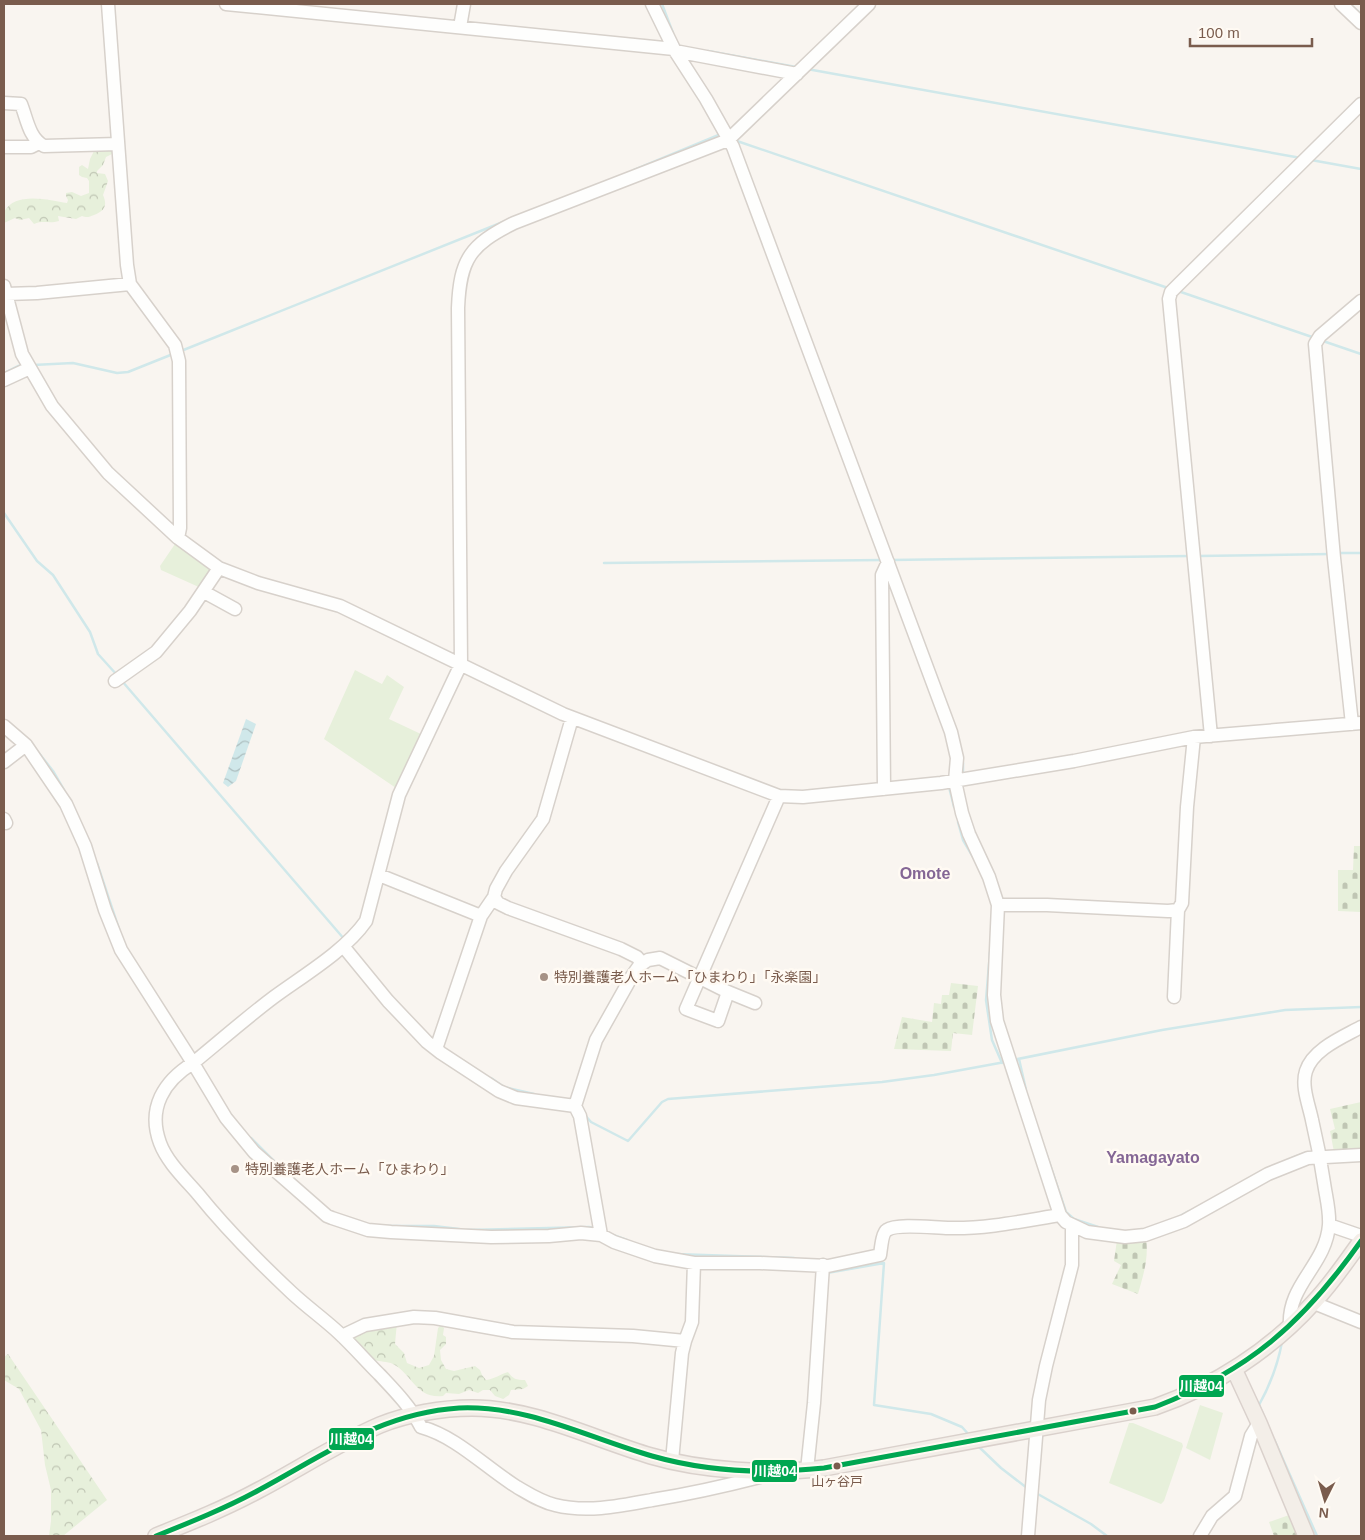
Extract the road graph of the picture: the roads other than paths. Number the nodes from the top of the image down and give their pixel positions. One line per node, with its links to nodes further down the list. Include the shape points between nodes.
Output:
1 (108, 4): 15 (street)
2 (226, 4): 8 (street)
3 (464, 4): 8 (street)
4 (652, 4): 9 (street)
5 (869, 4): 10 (street)
6 (1341, 4): 7 (street)
7 (1361, 23)
8 (460, 28): 9 (street)
9 (674, 50): 10 (street); 13 (street)
10 (797, 74): 13 (street)
11 (4, 103): 14 (street, via 21,104 31,133)
12 (1361, 104): 32 (street, via 1171,292 1169,299)
13 (728, 140): 23 (street); 27 (street, via 514,223 481,242 468,258 459,282 458,308)
14 (39, 143): 15 (street, via 44,146); 16 (street, via 31,147)
15 (118, 144): 17 (street)
16 (4, 147)
17 (130, 284): 18 (street, via 45,292); 22 (street, via 175,345 179,361)
18 (5, 290): 20 (street, via 20,347)
19 (1361, 300): 30 (street, via 1315,344 1334,558)
20 (30, 368): 21 (street); 22 (street, via 52,406 82,444 108,473)
21 (4, 380)
22 (178, 538): 24 (street)
23 (888, 562): 36 (street, via 952,732 957,758); 37 (street, via 882,575)
24 (219, 568): 25 (street); 27 (street, via 258,583 340,606)
25 (204, 592): 26 (street); 28 (street, via 156,652)
26 (235, 609)
27 (461, 664): 29 (street); 39 (street, via 399,795)
28 (115, 681)
29 (572, 718): 38 (street); 40 (street, via 543,819 510,865)
30 (1357, 724): 32 (street)
31 (4, 726): 34 (street)
32 (1210, 736): 33 (street)
33 (1194, 737): 36 (street); 42 (street, via 1182,903)
34 (26, 745): 35 (street); 52 (street, via 66,804 85,846 121,950)
35 (4, 762)
36 (955, 781): 37 (street); 41 (street, via 969,834)
37 (884, 789): 38 (street, via 803,797)
38 (779, 796): 46 (street)
39 (379, 875): 43 (street); 44 (street, via 366,921)
40 (494, 897): 43 (street); 45 (street, via 508,908 621,949)
41 (998, 905): 42 (street); 56 (street, via 994,995 997,1021)
42 (1178, 910): 48 (street)
43 (481, 916): 51 (street)
44 (343, 946): 51 (street, via 388,1001); 52 (street, via 267,1002)
45 (642, 963): 46 (street, via 660,958); 53 (street, via 596,1040)
46 (700, 977): 47 (street); 47 (street, via 686,1009 718,1021)
47 (728, 992): 49 (street)
48 (1174, 997)
49 (755, 1003)
50 (1361, 1027): 55 (street, via 1323,1050 1306,1072 1306,1091)
51 (436, 1049): 53 (street, via 516,1098)
52 (193, 1063): 59 (street, via 226,1118 254,1152 327,1216 345,1224 368,1230 466,1236); 67 (street, via 181,1070 160,1097 155,1123 160,1144 231,1233 294,1295)
53 (575, 1106): 59 (street, via 580,1116)
54 (1361, 1155): 55 (street)
55 (1320, 1157): 57 (street); 58 (street, via 1308,1158 1268,1174 1184,1221 1145,1235 1108,1236)
56 (1060, 1215): 58 (street); 63 (street, via 984,1227 898,1226 884,1233 880,1255)
57 (1329, 1225): 60 (street); 66 (street, via 1319,1258 1298,1288 1289,1316)
58 (1072, 1226): 72 (street, via 1072,1265 1042,1380)
59 (601, 1235): 62 (street, via 654,1256)
60 (1361, 1236)
61 (1361, 1241): 64 (main road)
62 (694, 1263): 63 (street, via 760,1262); 68 (street, via 692,1322)
63 (823, 1266): 74 (street)
64 (1314, 1303): 65 (street); 66 (main road)
65 (1361, 1322)
66 (1290, 1326): 69 (main road)
67 (342, 1336): 68 (street, via 365,1325 414,1317 513,1332); 70 (street, via 397,1392)
68 (685, 1341): 73 (street)
69 (1234, 1369): 71 (main road); 72 (main road, via 1194,1392 1155,1407)
70 (415, 1416): 73 (main road, via 472,1408 510,1412); 75 (street, via 421,1427 436,1431 516,1486 554,1505 597,1509 621,1506 730,1485); 76 (main road, via 382,1424 259,1490)
71 (1258, 1423): 78 (street, via 1251,1436 1235,1496 1212,1516); 79 (main road)
72 (1036, 1429): 74 (main road); 77 (street)
73 (672, 1461): 75 (main road)
74 (807, 1470): 75 (main road)
75 (773, 1471)
76 (156, 1536)
77 (1028, 1536)
78 (1200, 1536)
79 (1306, 1536)

